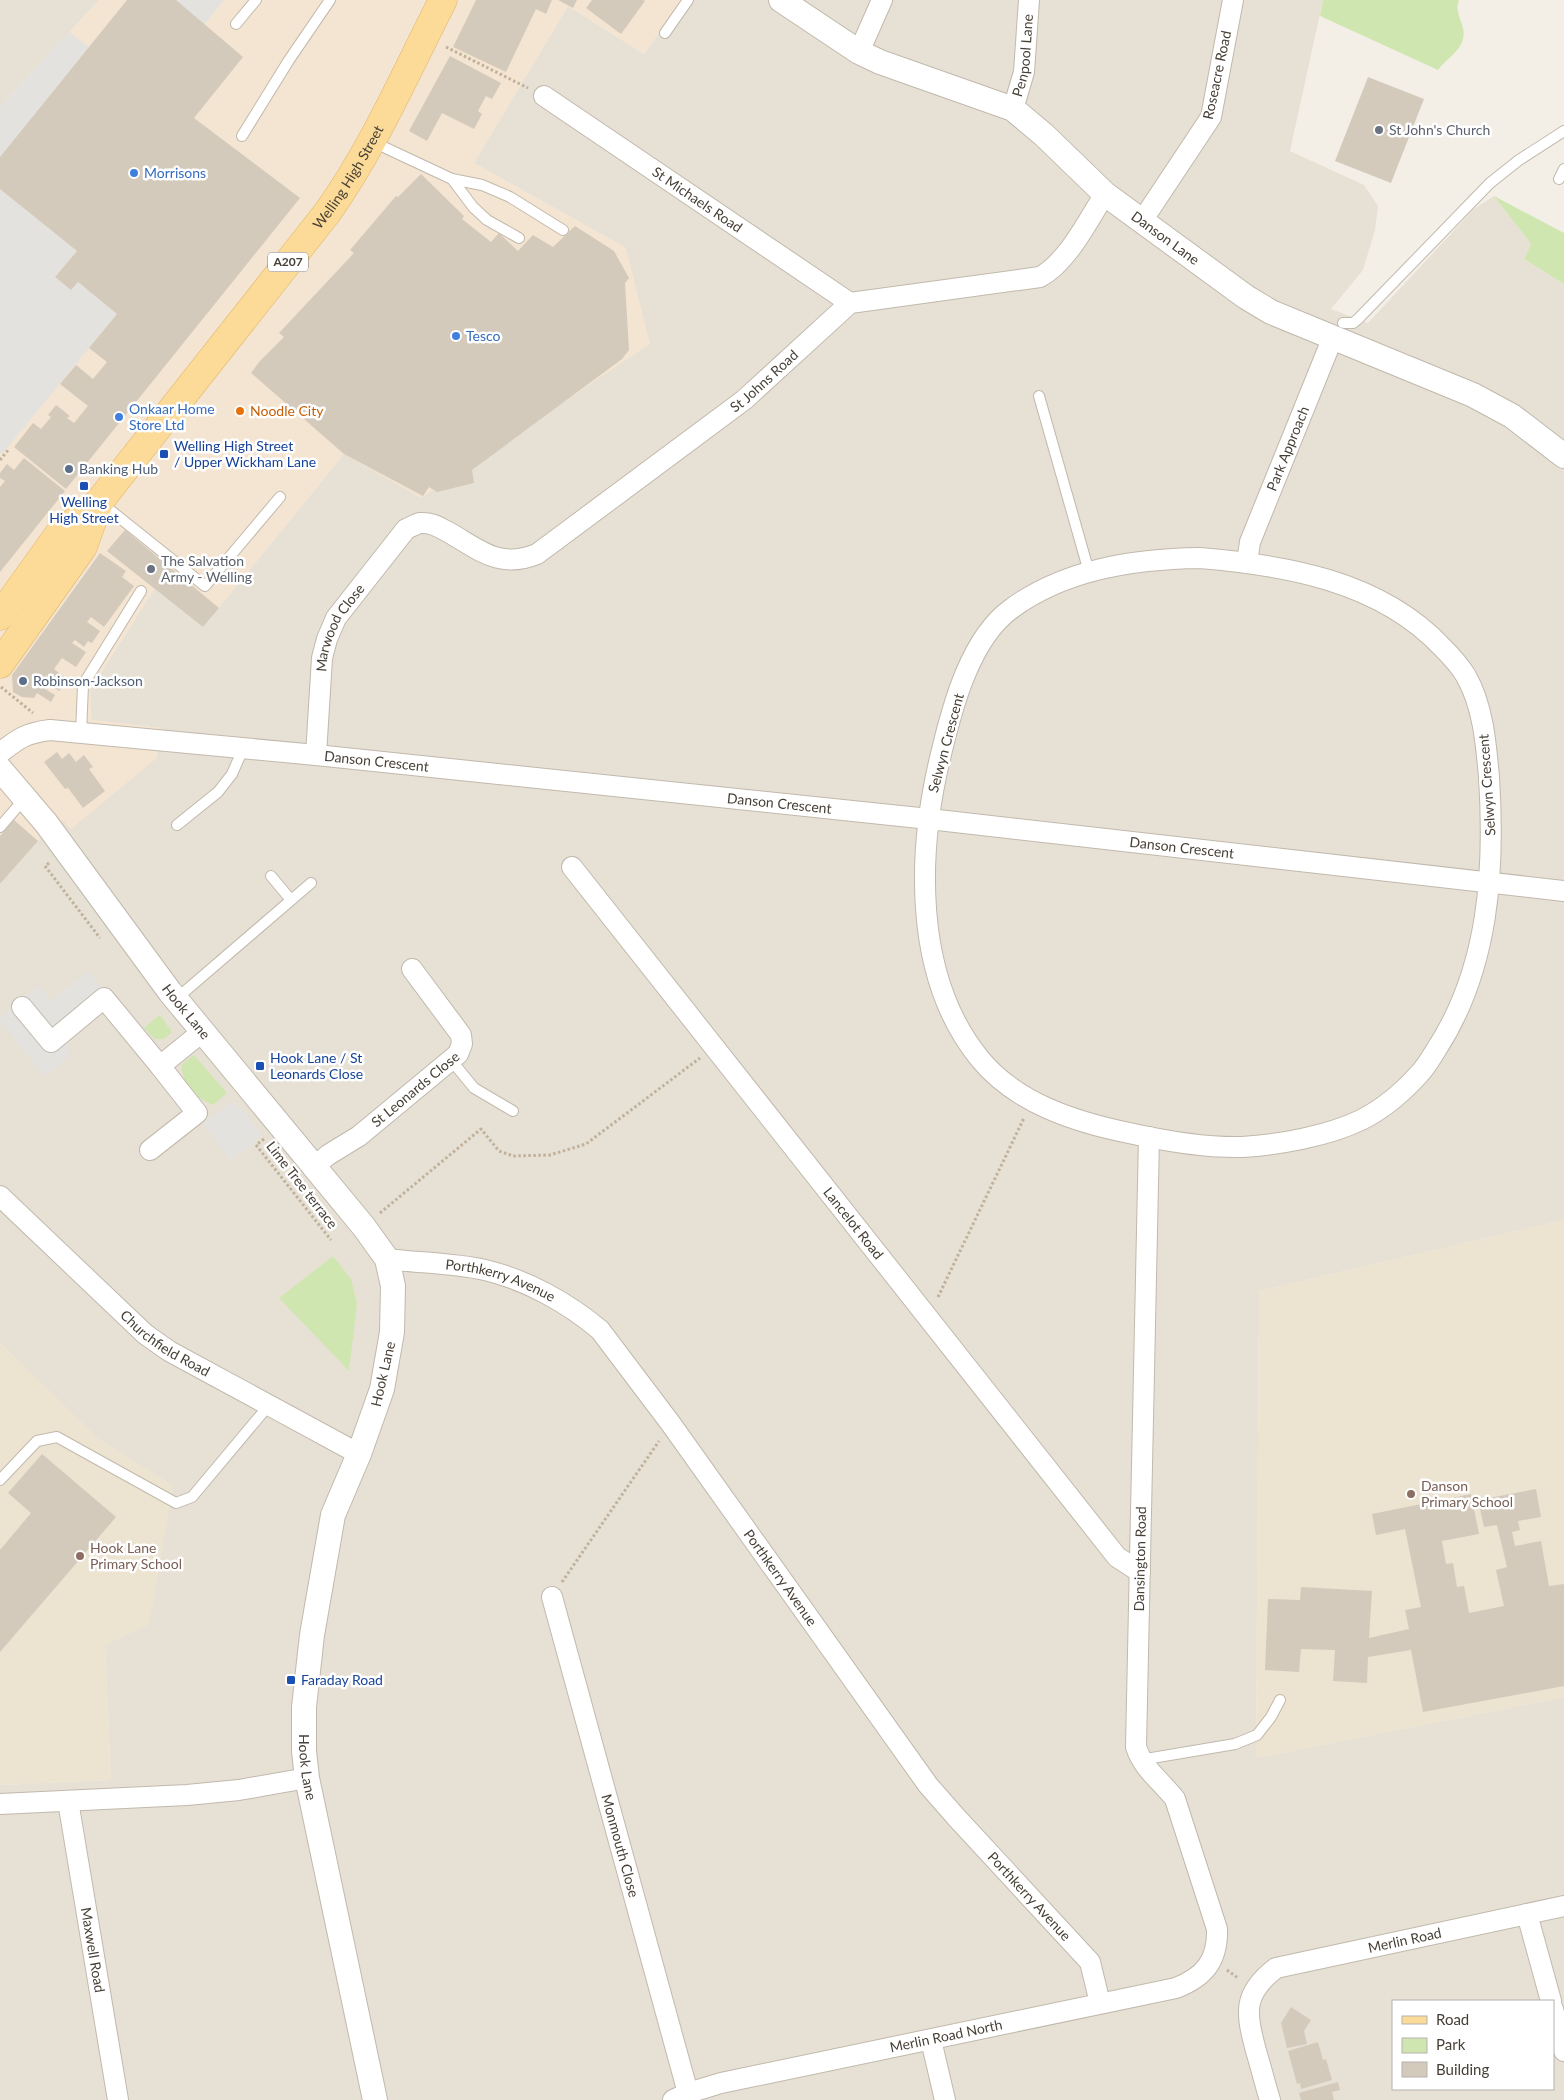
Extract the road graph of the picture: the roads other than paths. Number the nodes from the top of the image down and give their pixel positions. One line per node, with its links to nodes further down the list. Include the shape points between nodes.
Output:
1 (256, 0): 9 (lane)
2 (330, 0): 15 (lane)
3 (443, 0): 16 (main road, Welling High Street / A207)
4 (688, 0): 10 (lane)
5 (782, 0): 11 (street, Danson Lane)
6 (882, 0): 11 (street)
7 (1029, 0): 13 (street, Penpool Lane, via 1024,72)
8 (1233, 0): 21 (street, Roseacre Road, via 1211,116)
9 (236, 24)
10 (666, 33)
11 (859, 52): 13 (street, Danson Lane)
12 (544, 96): 24 (street, St Michaels Road)
13 (1013, 109): 20 (street, Danson Lane)
14 (1564, 131): 25 (lane, via 1490,183)
15 (242, 136)
16 (372, 142): 18 (lane); 29 (main road, Welling High Street / A207, via 327,213)
17 (1564, 169): 19 (lane)
18 (452, 179): 22 (lane, via 510,197); 23 (lane, via 486,220)
19 (1559, 179)
20 (1105, 194): 21 (street, Danson Lane); 24 (street, via 1062,260 1052,271 1040,277)
21 (1142, 221): 25 (street, Danson Lane, via 1246,297 1278,315)
22 (563, 230)
23 (519, 238)
24 (850, 303): 30 (street, St Johns Road, via 744,400 537,554 522,560 492,557 433,524)
25 (1343, 328): 27 (street, Danson Lane, via 1422,373 1512,416); 31 (street, Park Approach, via 1250,542)
26 (1039, 396): 32 (lane)
27 (1564, 456)
28 (280, 497): 29 (lane, via 205,586)
29 (99, 502): 34 (main road, Welling High Street / A207, via 59,534); 35 (main road, Welling High Street / A207, via 82,547)
30 (419, 523): 40 (street, Marwood Close, via 406,530 336,618 322,658)
31 (1247, 562): 32 (street, Selwyn Crescent, via 1159,558); 49 (street, Selwyn Crescent, via 1304,572 1371,597 1423,628 1466,676 1479,710 1487,750 1491,815)
32 (1089, 572): 43 (street, Selwyn Crescent, via 1046,588 1009,610 990,629 964,678 948,726 935,777)
33 (141, 592): 37 (lane, via 83,685)
34 (0, 616)
35 (10, 629): 36 (main road, Welling High Street / A207)
36 (0, 664)
37 (81, 733): 38 (street, Danson Crescent); 39 (street, Danson Crescent, via 50,730 30,733)
38 (243, 749): 40 (street, Danson Crescent); 44 (lane, via 232,774 218,792)
39 (0, 753)
40 (316, 755): 43 (street, Danson Crescent)
41 (0, 769): 42 (street, Hook Lane)
42 (14, 790): 45 (lane); 53 (street, Hook Lane, via 46,823)
43 (929, 819): 49 (street, Danson Crescent); 59 (street, Selwyn Crescent, via 926,919 932,961 946,1000 980,1060 1033,1101 1065,1116)
44 (177, 825)
45 (0, 827)
46 (572, 867): 67 (street, Lancelot Road, via 1117,1558)
47 (271, 876): 51 (lane)
48 (311, 883): 51 (lane)
49 (1490, 883): 50 (street, Danson Crescent); 59 (street, Selwyn Crescent, via 1471,980 1452,1026 1422,1072 1389,1102 1361,1120 1279,1142 1240,1147)
50 (1564, 891)
51 (291, 900): 53 (lane)
52 (412, 969): 56 (street, St Leonards Close, via 461,1035 458,1054)
53 (176, 1000): 55 (street, Hook Lane)
54 (22, 1008): 57 (street, via 51,1042 104,998)
55 (202, 1032): 57 (street); 61 (street, Hook Lane)
56 (451, 1060): 58 (lane, via 474,1088); 61 (street, St Leonards Close, via 359,1136)
57 (160, 1066): 60 (street, via 197,1113)
58 (513, 1111)
59 (1149, 1137): 67 (street, Dansington Road)
60 (150, 1150)
61 (314, 1168): 63 (street, Hook Lane)
62 (0, 1196): 64 (street, Churchfield Road, via 145,1334 169,1351)
63 (387, 1259): 65 (street, Hook Lane, via 393,1286 392,1332 382,1389); 77 (street, Porthkerry Avenue, via 484,1270 512,1277 539,1289 600,1330 671,1424 928,1785 1090,1962)
64 (269, 1405): 65 (street, Churchfield Road); 66 (lane, via 192,1497 176,1503 57,1437 37,1441)
65 (359, 1454): 71 (street, Hook Lane, via 333,1515 312,1635 304,1708)
66 (0, 1480)
67 (1140, 1572): 70 (street, Dansington Road, via 1136,1733)
68 (552, 1597): 81 (street, Monmouth Close)
69 (1280, 1700): 70 (lane, via 1257,1735 1234,1744)
70 (1140, 1760): 77 (street, Merlin Road North, via 1175,1799 1217,1929 1218,1945 1204,1971 1191,1982)
71 (307, 1778): 72 (street, via 239,1790); 83 (street, Hook Lane)
72 (68, 1801): 73 (street); 82 (street, Maxwell Road)
73 (0, 1804)
74 (1564, 1906): 75 (street, Merlin Road)
75 (1527, 1914): 76 (street); 85 (street, Merlin Road, via 1276,1968 1255,1989 1248,2019)
76 (1551, 2000)
77 (1100, 2004): 79 (street, Merlin Road North)
78 (1554, 2013): 80 (street)
79 (931, 2040): 81 (street, Merlin Road North, via 721,2083); 84 (street)
80 (1564, 2051)
81 (681, 2097)
82 (118, 2100)
83 (375, 2100)
84 (945, 2100)
85 (1270, 2100)

